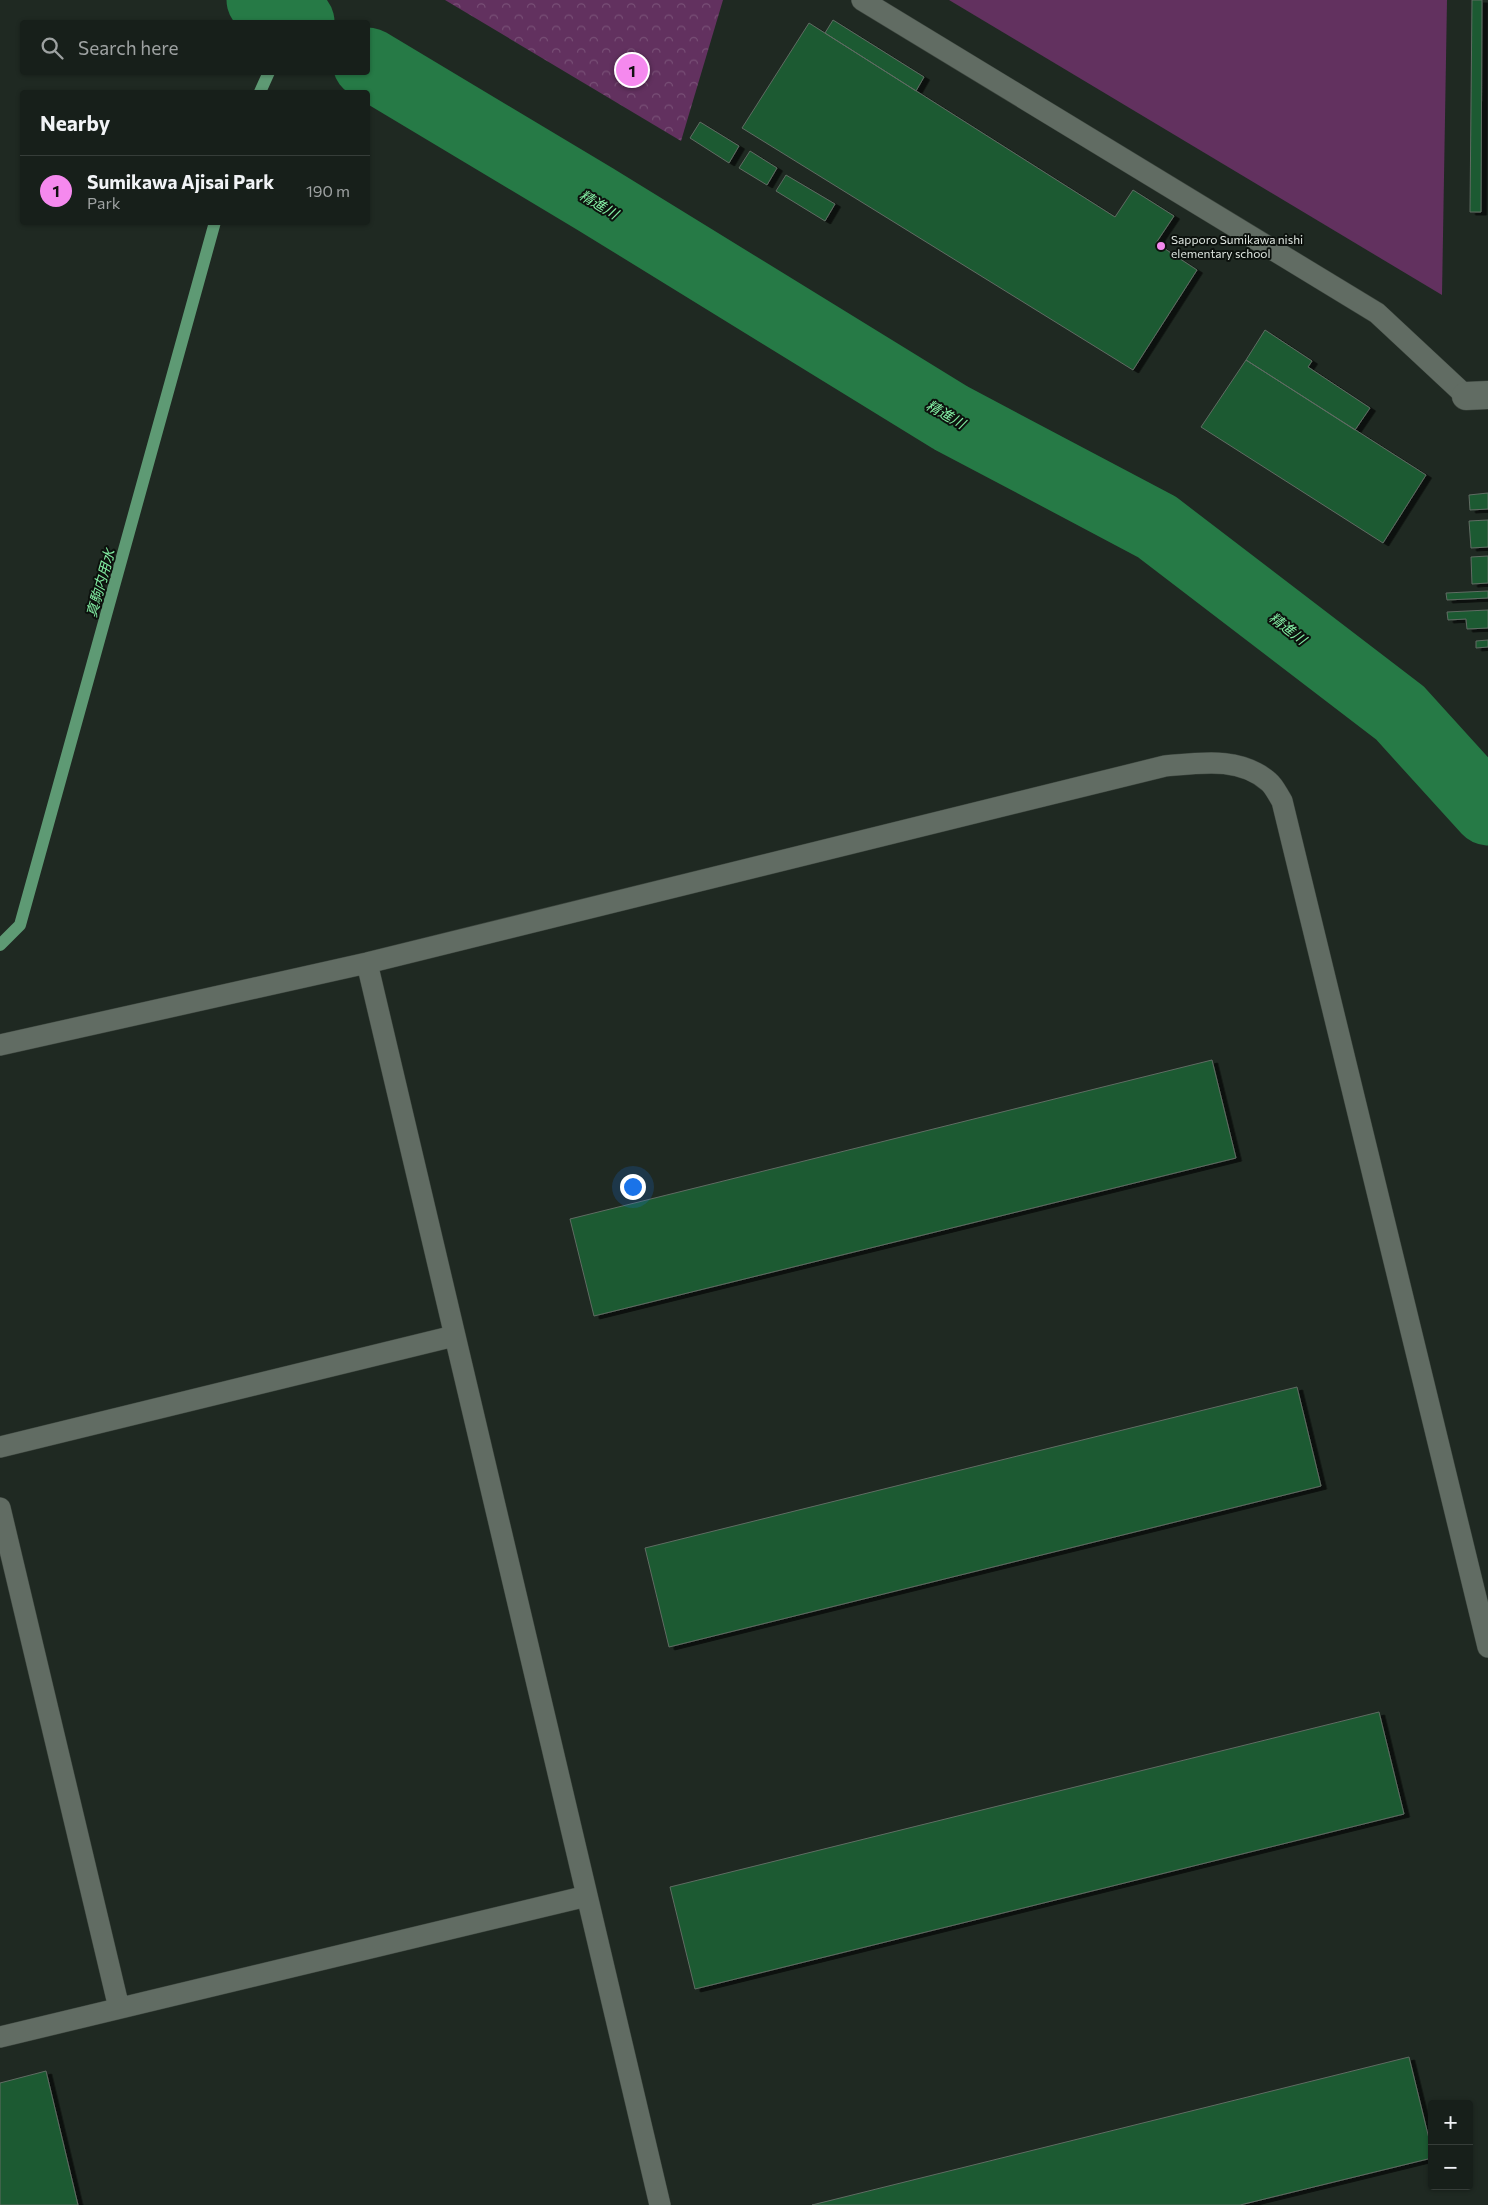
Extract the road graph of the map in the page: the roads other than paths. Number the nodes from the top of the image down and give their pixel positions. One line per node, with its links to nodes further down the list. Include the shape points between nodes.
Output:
1 (862, 0): 2 (lane, via 1376,313)
2 (1477, 395)
3 (367, 963): 4 (lane); 5 (lane); 8 (lane, via 1165,766 1218,761 1248,769 1269,782 1282,801)
4 (0, 1045)
5 (454, 1336): 6 (lane); 9 (lane)
6 (0, 1447)
7 (0, 1508): 10 (lane)
8 (1488, 1647)
9 (587, 1896): 10 (lane); 12 (lane)
10 (119, 2008): 11 (lane)
11 (0, 2037)
12 (660, 2205)

